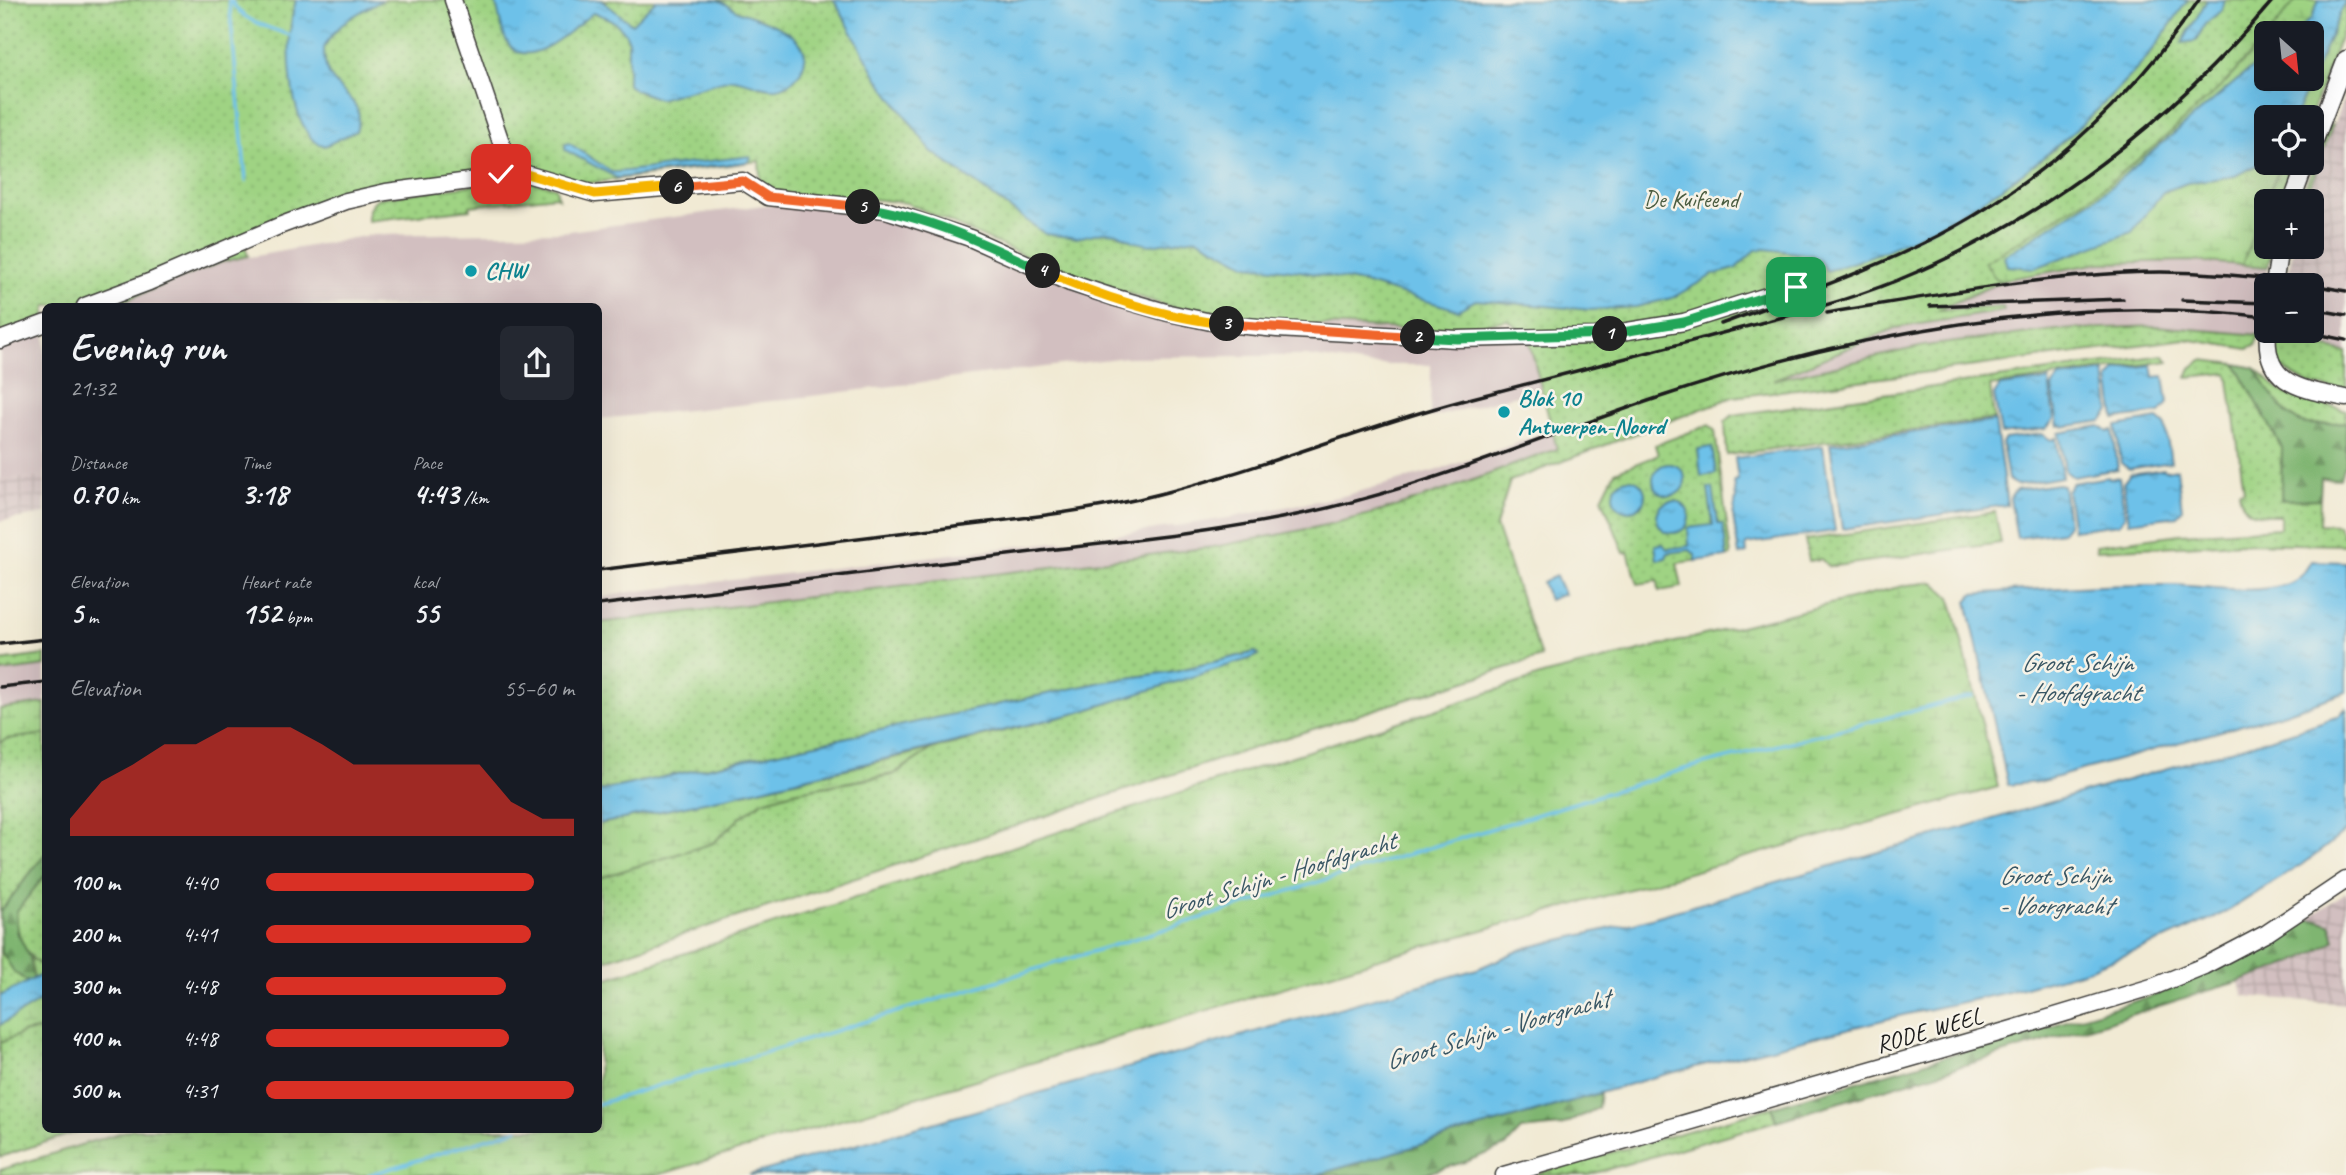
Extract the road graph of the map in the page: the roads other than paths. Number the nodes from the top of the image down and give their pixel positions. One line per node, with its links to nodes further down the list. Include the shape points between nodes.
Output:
1 (453, 0): 4 (street)
2 (2346, 60): 3 (street)
3 (2324, 117)
4 (506, 168): 5 (street, via 595,194 743,181 768,197 886,210 970,238 1070,283 1124,300 1216,323 1265,328 1457,339 1596,336 1684,322); 6 (street, via 492,178 346,201)
5 (1796, 287)
6 (93, 303)
7 (42, 324): 8 (street)
8 (0, 340)
9 (2267, 343): 10 (street, via 2270,362 2287,382)
10 (2346, 398)
11 (2346, 880): 12 (street, RODE WEEL, via 2267,933 2155,986)
12 (1504, 1175)

